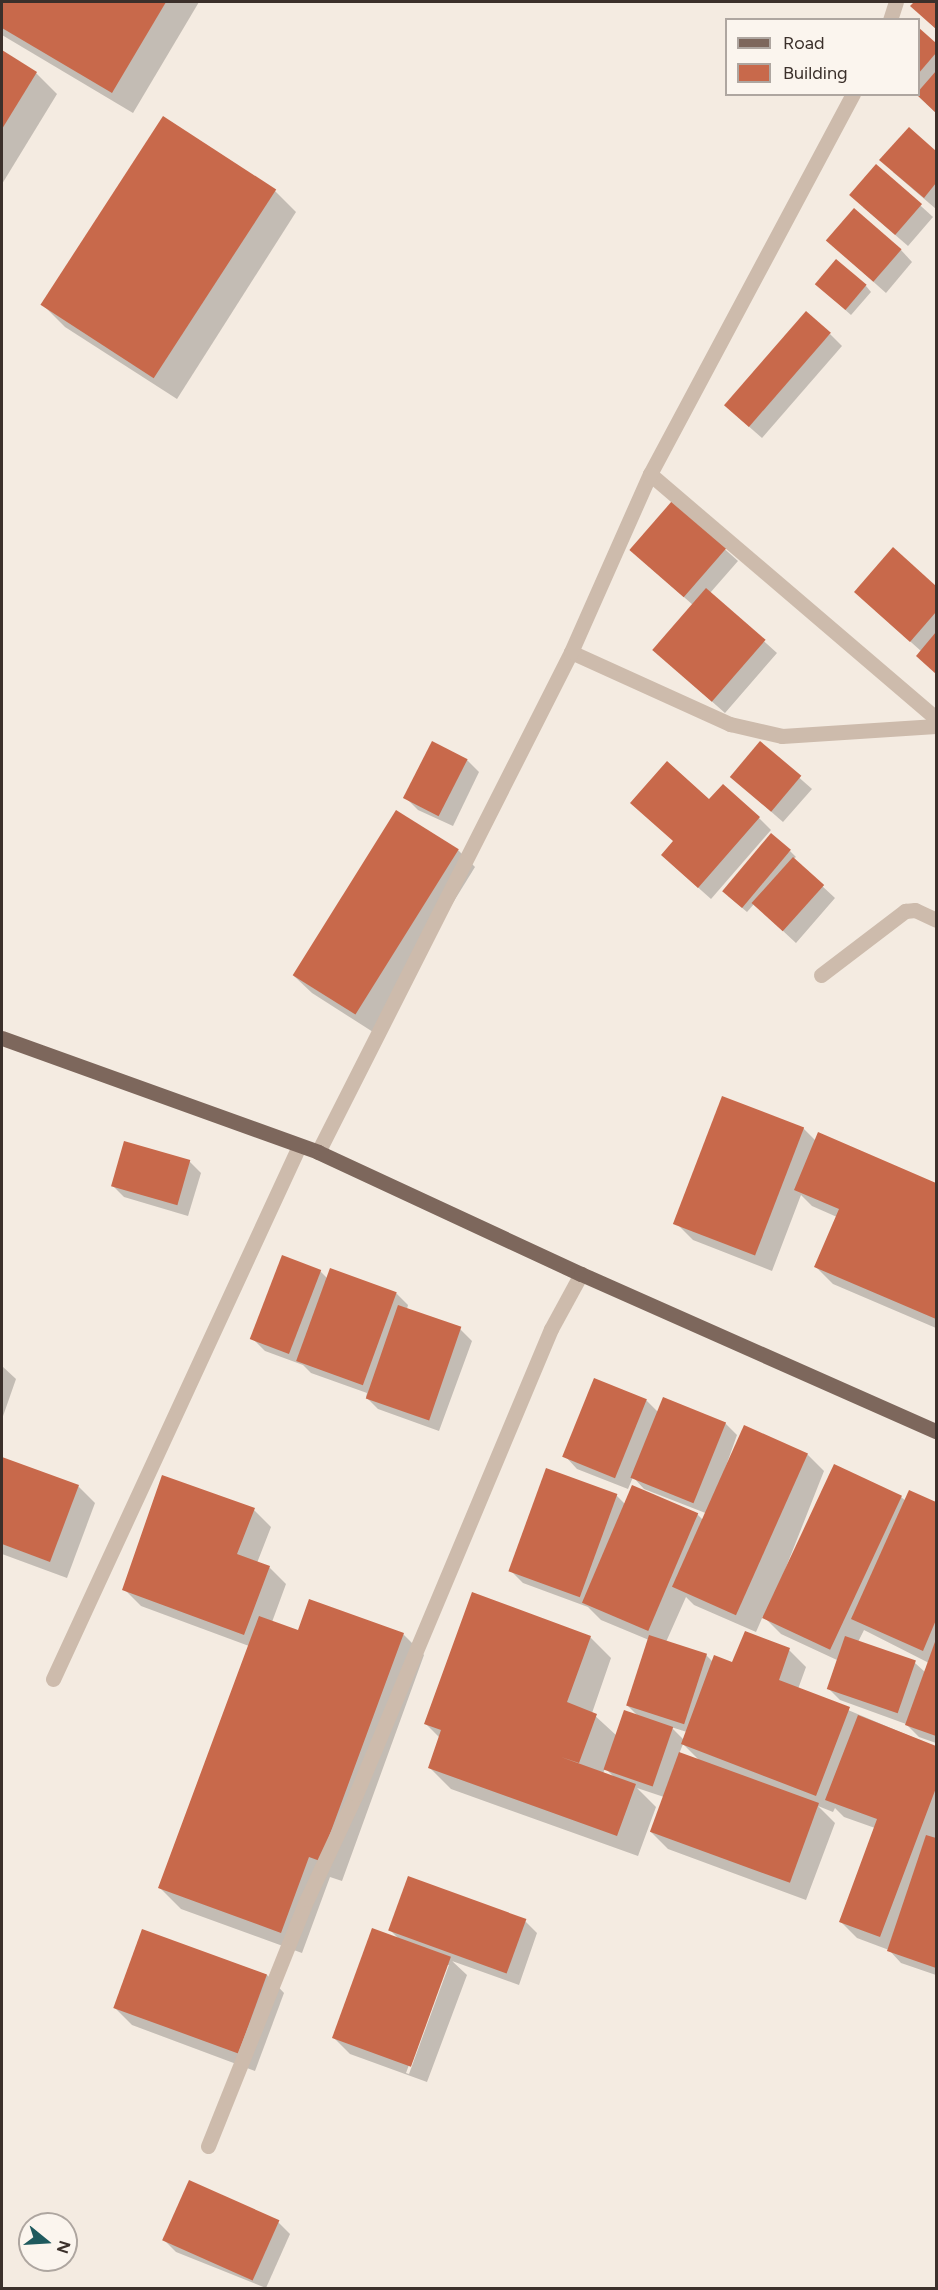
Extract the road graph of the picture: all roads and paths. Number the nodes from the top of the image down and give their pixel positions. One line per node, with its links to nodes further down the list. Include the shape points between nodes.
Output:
1 (896, 2): 2 (street)
2 (891, 18)
3 (852, 96): 4 (street)
4 (650, 474): 5 (street); 6 (street)
5 (571, 652): 7 (street, via 730,724 782,736); 12 (street)
6 (936, 718)
7 (936, 726)
8 (936, 920): 9 (street, via 915,910 905,911)
9 (821, 975)
10 (2, 1038): 11 (main road)
11 (299, 1146): 12 (main road); 15 (street)
12 (318, 1152): 13 (main road)
13 (581, 1274): 14 (main road); 16 (street, via 551,1329 356,1794 307,1899)
14 (936, 1431)
15 (53, 1679)
16 (208, 2146)

